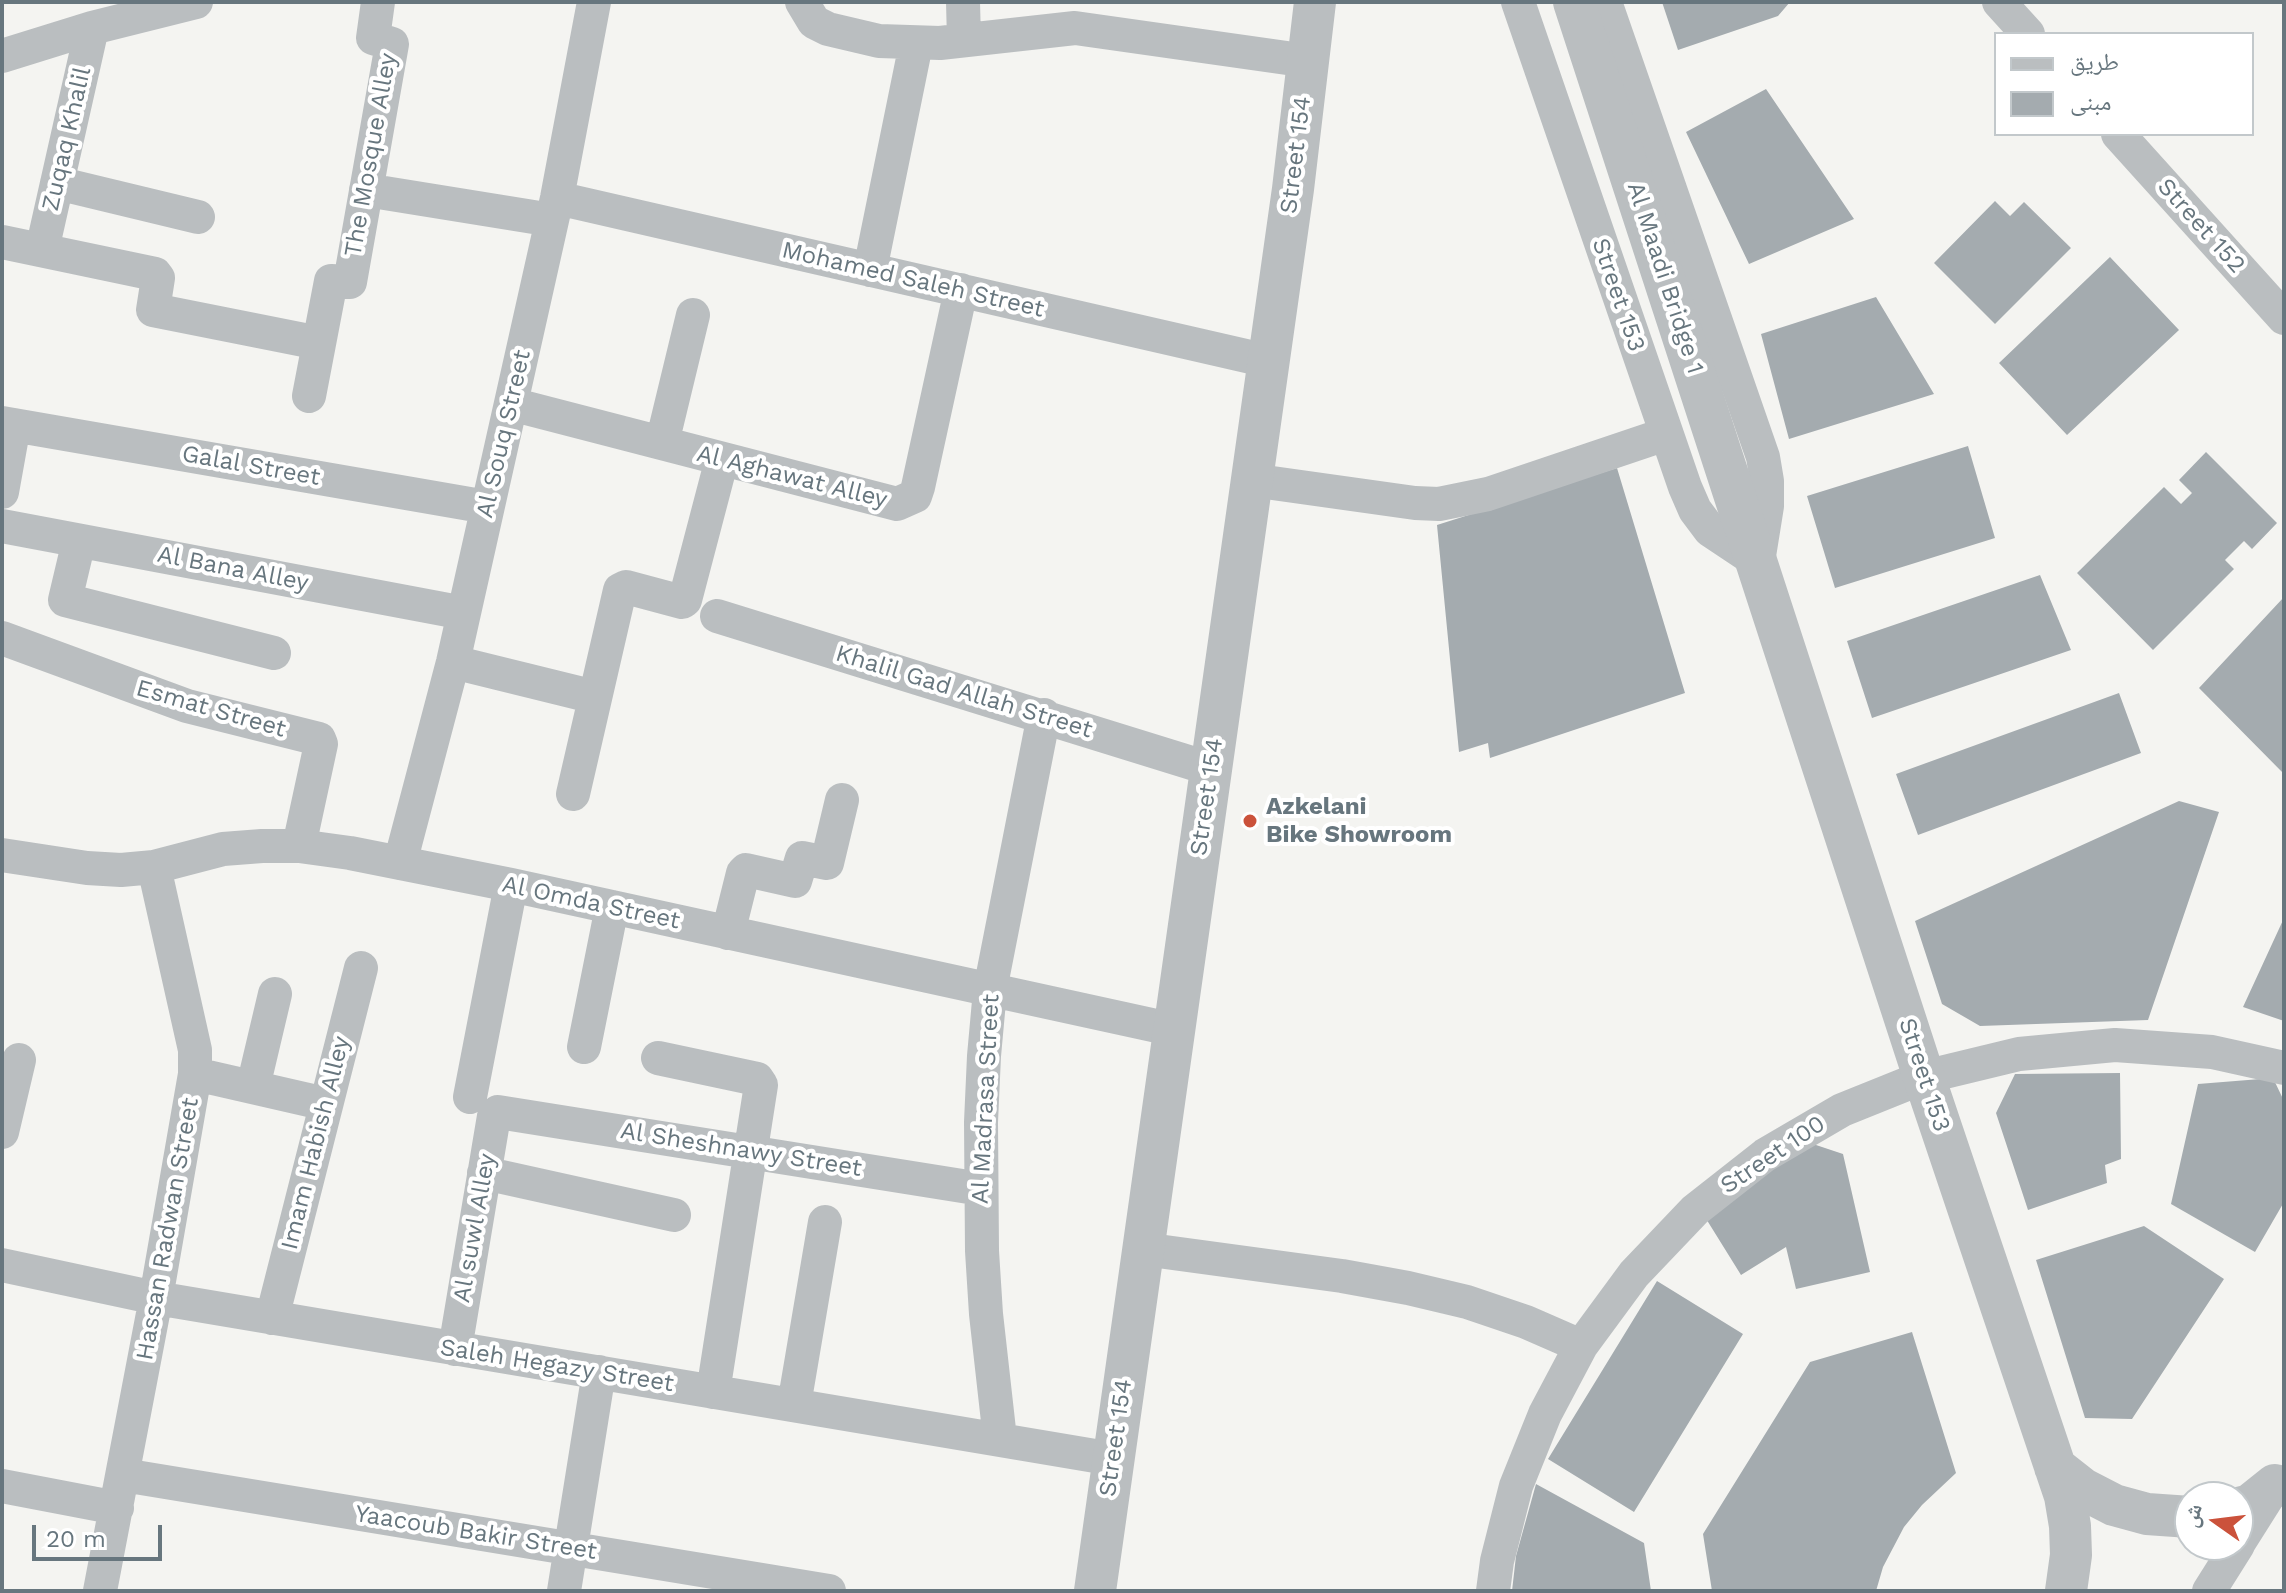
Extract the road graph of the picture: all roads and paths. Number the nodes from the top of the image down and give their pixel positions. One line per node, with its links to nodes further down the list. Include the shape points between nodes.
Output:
1 (196, 2): 11 (street)
2 (378, 2): 19 (street, The Mosque Alley, via 373,38 392,44)
3 (594, 2): 20 (street, Al Souq Street)
4 (802, 2): 14 (street, via 814,22 828,29)
5 (963, 2): 13 (street)
6 (1315, 2): 16 (street, Street 154)
7 (1518, 2): 33 (street, Street 153)
8 (1574, 2): 41 (street, Al Maadi Bridge 1)
9 (1605, 2): 41 (street, Street 153, via 1763,457 1767,506)
10 (1999, 2): 12 (street)
11 (92, 28): 15 (street); 18 (street, Zuqaq Khalil)
12 (2026, 32)
13 (964, 40): 14 (street); 16 (street, via 1075,28)
14 (916, 44): 24 (street)
15 (2, 56)
16 (1308, 61): 29 (street, Street 154)
17 (2120, 136): 27 (street, Street 152)
18 (57, 183): 21 (street); 23 (street, Zuqaq Khalil)
19 (366, 190): 20 (street, Mohamed Saleh Street); 28 (street, The Mosque Alley, via 350,282 331,281)
20 (555, 209): 24 (street, Mohamed Saleh Street); 31 (street, Al Souq Street)
21 (198, 217)
22 (2, 242): 23 (street)
23 (42, 250): 28 (street, via 155,274 153,310)
24 (870, 270): 25 (street, Mohamed Saleh Street)
25 (961, 290): 29 (street, Mohamed Saleh Street); 35 (street, Al Aghawat Alley, via 915,496 887,503)
26 (693, 315): 34 (street)
27 (2284, 318)
28 (319, 343): 30 (street, The Mosque Alley)
29 (1268, 361): 36 (street, Street 154)
30 (309, 396)
31 (511, 404): 34 (street, Al Aghawat Alley); 38 (street, Al Souq Street)
32 (8, 424): 37 (street); 38 (street, Galal Street)
33 (1666, 434): 36 (street, via 1488,494 1439,504); 41 (street, Street 153, via 1695,510 1710,530)
34 (662, 443): 35 (street, Al Aghawat Alley)
35 (722, 459): 47 (street, via 685,600 620,590)
36 (1251, 480): 49 (street, Street 154)
37 (2, 492)
38 (487, 507): 42 (street, Al Souq Street)
39 (2, 526): 40 (street, Al Bana Alley)
40 (79, 541): 42 (street, Al Bana Alley); 45 (street, via 65,600)
41 (1757, 558): 68 (street, Street 153)
42 (464, 613): 46 (street, Al Souq Street)
43 (717, 616): 48 (street, Khalil Gad Allah Street)
44 (2, 638): 52 (street, Esmat Street, via 187,706 319,739)
45 (274, 653)
46 (453, 662): 47 (street); 54 (street, Al Souq Street)
47 (595, 697): 50 (street)
48 (1044, 715): 49 (street, Khalil Gad Allah Street); 60 (street, Al Madrasa Street)
49 (1211, 769): 62 (street, Street 154)
50 (573, 794)
51 (842, 800): 58 (street, via 827,863 802,858 795,881 746,870)
52 (299, 846): 54 (street, Al Omda Street); 55 (street, Al Omda Street, via 223,849)
53 (2, 855): 55 (street, Al Omda Street, via 87,868)
54 (400, 863): 56 (street, Al Omda Street)
55 (154, 867): 67 (street, Hassan Radwan Street, via 195,1050)
56 (511, 885): 57 (street, Al Omda Street); 70 (street)
57 (612, 907): 58 (street, Al Omda Street); 63 (street)
58 (728, 933): 60 (street, Al Omda Street)
59 (361, 968): 71 (street, Imam Habish Alley)
60 (990, 990): 62 (street, Al Omda Street); 76 (street, Al Madrasa Street)
61 (275, 994): 69 (street)
62 (1175, 1030): 79 (street, Street 154)
63 (584, 1047)
64 (658, 1058): 74 (street, via 759,1081)
65 (19, 1060): 73 (street)
66 (2284, 1068): 68 (street, Street 100, via 2212,1052 2115,1045 2019,1054)
67 (195, 1074): 69 (street); 81 (street, Hassan Radwan Street)
68 (1924, 1077): 83 (street, Street 100, via 1842,1110 1753,1164 1695,1210 1634,1274); 90 (street, Street 153)
69 (253, 1087): 71 (street)
70 (470, 1097)
71 (326, 1104): 82 (street, Imam Habish Alley)
72 (501, 1112): 74 (street, Al Sheshnawy Street); 75 (street, Al suwl Alley, via 494,1116)
73 (2, 1132)
74 (751, 1152): 76 (street, Al Sheshnawy Street); 86 (street)
75 (484, 1173): 77 (street); 84 (street, Al suwl Alley)
76 (981, 1189): 88 (street, Al Madrasa Street, via 986,1314)
77 (674, 1215)
78 (825, 1222): 87 (street)
79 (1143, 1249): 83 (street, via 1408,1288 1467,1302); 89 (street, Street 154)
80 (2, 1265): 81 (street, Saleh Hegazy Street)
81 (156, 1298): 82 (street, Saleh Hegazy Street); 93 (street, Hassan Radwan Street)
82 (272, 1318): 84 (street, Saleh Hegazy Street)
83 (1581, 1346): 103 (street, Street 100, via 1545,1414 1516,1486)
84 (455, 1349): 85 (street, Saleh Hegazy Street)
85 (599, 1372): 86 (street, Saleh Hegazy Street); 97 (street)
86 (713, 1392): 87 (street, Saleh Hegazy Street)
87 (794, 1405): 88 (street, Saleh Hegazy Street)
88 (1000, 1439): 89 (street, Saleh Hegazy Street)
89 (1113, 1459): 102 (street, Street 154)
90 (2055, 1467): 95 (street, via 2114,1505); 104 (street, Street 153, via 2070,1526)
91 (2280, 1477): 94 (street); 96 (street)
92 (2, 1486): 93 (street, Yaacoub Bakir Street)
93 (120, 1492): 97 (street, Yaacoub Bakir Street); 99 (street, Hassan Radwan Street)
94 (2254, 1501)
95 (2174, 1516)
96 (2254, 1519)
97 (571, 1549): 100 (street); 101 (street, Yaacoub Bakir Street)
98 (2228, 1561): 105 (street)
99 (100, 1591)
100 (564, 1591)
101 (829, 1591)
102 (1095, 1591)
103 (1493, 1591)
104 (2066, 1591)
105 (2209, 1591)

